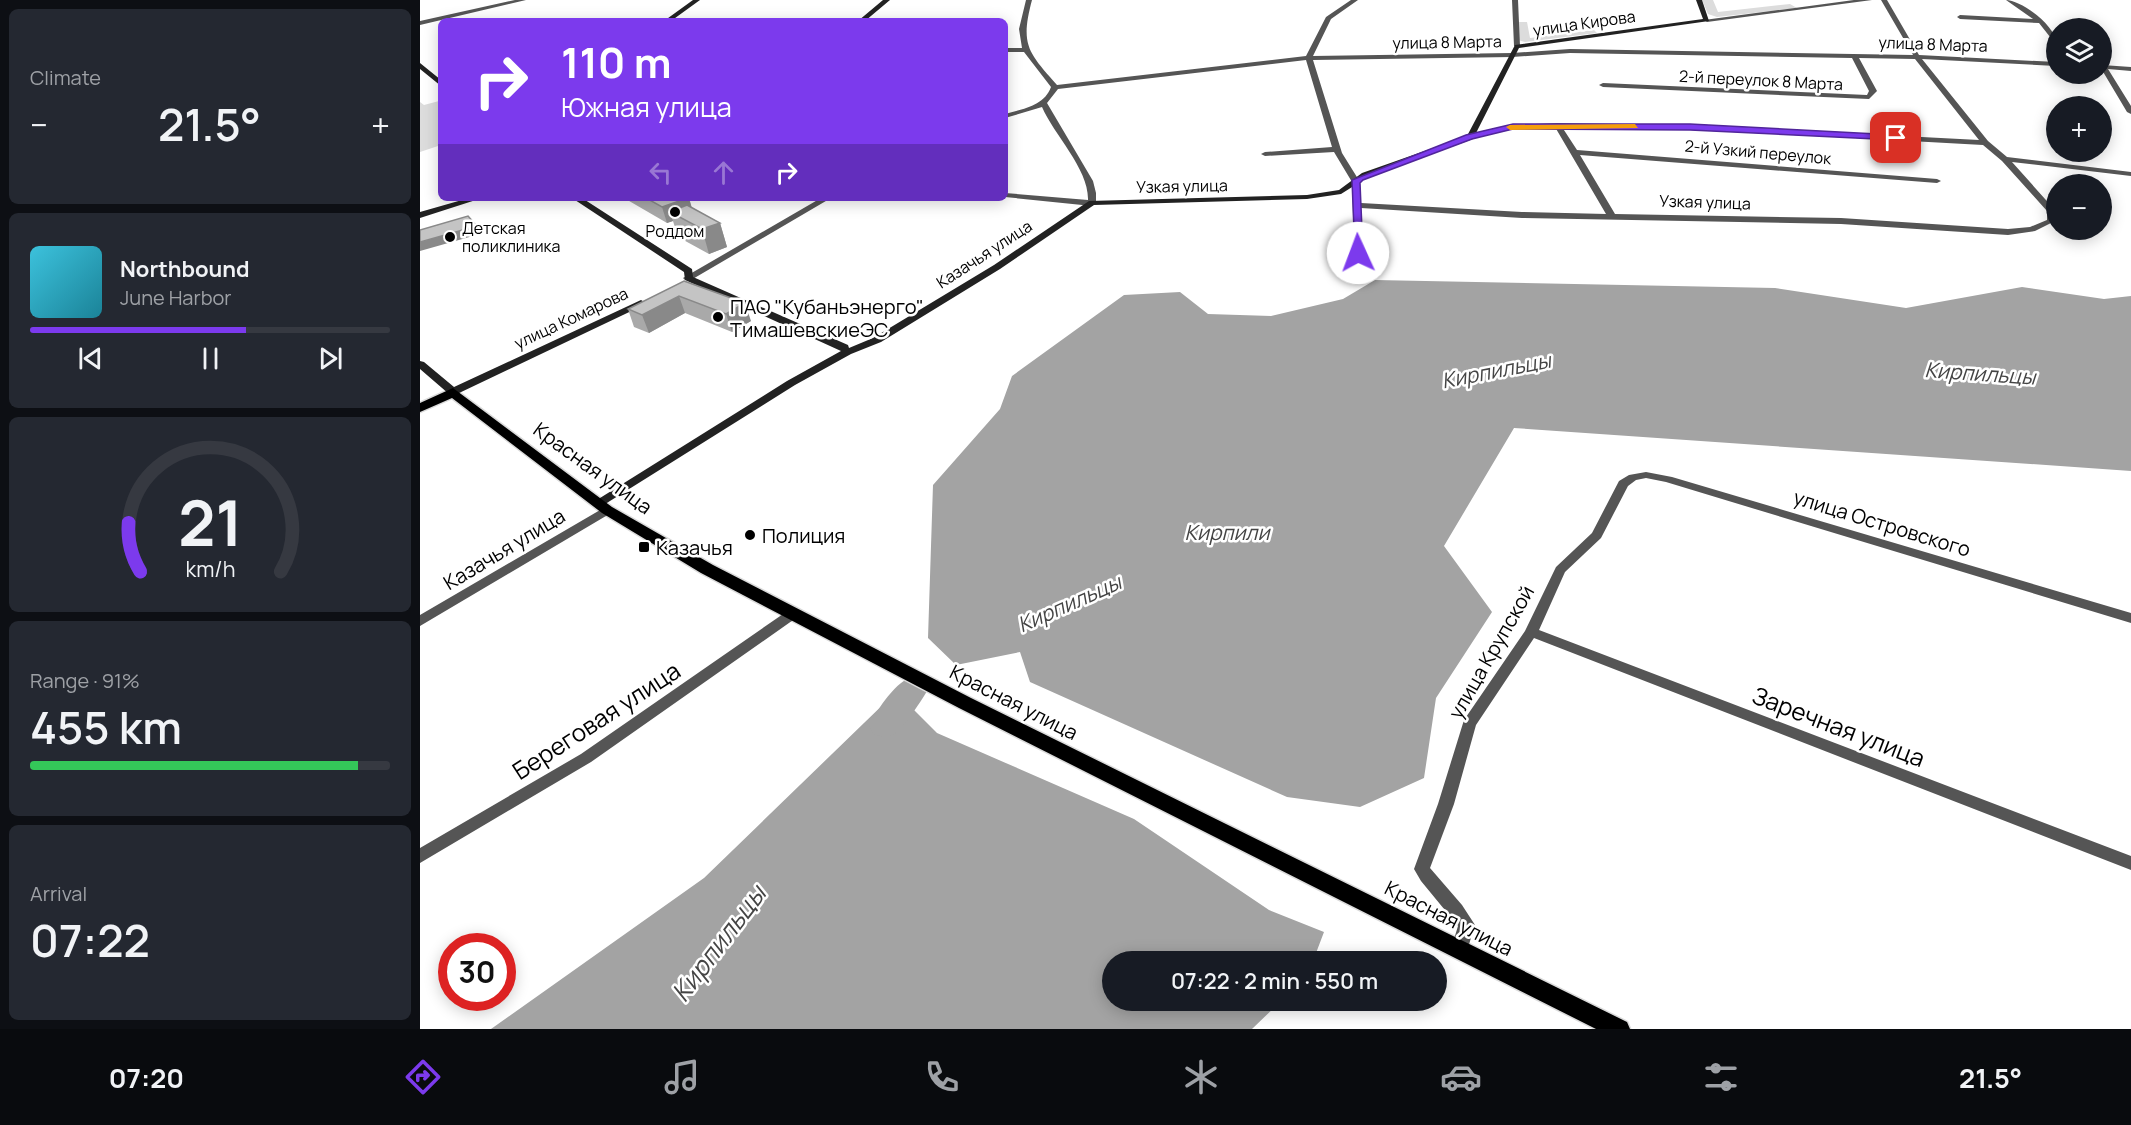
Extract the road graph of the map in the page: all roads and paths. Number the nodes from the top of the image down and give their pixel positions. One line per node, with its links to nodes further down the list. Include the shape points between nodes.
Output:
1 (523, 0): 14 (street)
2 (698, 0): 15 (main road)
3 (887, 0): 16 (main road)
4 (1029, 0): 24 (street, via 1022,23)
5 (1355, 0): 28 (street, via 1328,18)
6 (1515, 0): 22 (street)
7 (1699, 0): 18 (main road)
8 (1789, 0): 12 (street)
9 (1869, 0): 12 (street, улица Кирова)
10 (1884, 0): 27 (street)
11 (2009, 0): 19 (street)
12 (1800, 9): 18 (street, улица Кирова)
13 (1960, 17): 19 (street)
14 (442, 18)
15 (671, 18)
16 (865, 18)
17 (438, 19): 20 (street)
18 (1707, 20): 22 (main road, улица Кирова)
19 (2041, 21): 21 (street)
20 (420, 23)
21 (2046, 28)
22 (1517, 46): 25 (main road)
23 (1008, 50): 24 (street)
24 (1024, 50): 36 (street)
25 (1512, 55): 26 (street, улица 8 Марта, via 1570,51); 28 (street, улица 8 Марта); 43 (main road)
26 (1854, 55): 27 (street, улица 8 Марта); 35 (street, 2-й переулок 8 Марта, via 1873,91 1869,97)
27 (1917, 57): 29 (street, улица 8 Марта); 44 (street)
28 (1309, 58): 36 (street, улица 8 Марта); 45 (street)
29 (2046, 63)
30 (420, 65): 33 (main road)
31 (2112, 68): 32 (street)
32 (2131, 69)
33 (438, 81)
34 (2112, 81): 37 (street)
35 (1604, 85)
36 (1055, 87): 39 (street)
37 (2118, 89): 38 (street); 40 (street)
38 (2131, 90)
39 (1044, 105): 41 (street); 57 (street, via 1089,182)
40 (2131, 112)
41 (1008, 115)
42 (1557, 126): 43 (street, via 1513,127); 44 (street, via 1690,127); 46 (street)
43 (1470, 137): 52 (main road, Узкая улица, via 1365,175)
44 (1985, 143): 48 (street)
45 (1337, 149): 47 (street); 52 (street)
46 (1577, 152): 51 (street, 2-й Узкий переулок); 60 (street)
47 (1265, 154)
48 (2006, 159): 49 (street); 60 (street, Узкая улица, via 2051,211 2051,221 2032,229 2008,232 1841,221)
49 (2128, 174): 50 (street)
50 (2131, 180)
51 (1937, 181)
52 (1356, 182): 57 (main road, Узкая улица, via 1335,194 1307,197); 58 (street)
53 (1008, 195): 57 (street, Узкая улица)
54 (468, 201): 59 (main road)
55 (581, 201): 62 (main road, via 689,271)
56 (822, 201): 62 (street)
57 (1092, 203): 64 (main road, Казачья улица, via 877,340)
58 (1356, 205): 60 (street, Узкая улица, via 1522,215); 61 (street)
59 (420, 215)
60 (1611, 215)
61 (1358, 253)
62 (685, 281): 64 (main road, via 844,347)
63 (653, 298): 66 (main road, улица Комарова)
64 (847, 352): 69 (main road, Казачья улица, via 701,437)
65 (420, 364): 66 (main road, Красная улица)
66 (453, 392): 67 (main road, улица Комарова); 69 (main road, Красная улица)
67 (420, 408)
68 (1623, 484): 71 (street, улица Островского, via 1639,476 1668,479); 73 (street, улица Крупской, via 1597,535 1560,570)
69 (602, 507): 70 (main road, Красная улица); 72 (street, Казачья улица)
70 (791, 615): 74 (street, Береговая улица, via 586,758); 76 (main road, Красная улица)
71 (2131, 618)
72 (420, 621)
73 (1531, 632): 75 (street, Заречная улица); 76 (street, улица Крупской, via 1469,724 1446,804 1424,857 1422,869 1467,925)
74 (420, 856)
75 (2131, 863)
76 (1460, 949): 77 (main road, Красная улица)
77 (1619, 1029)

